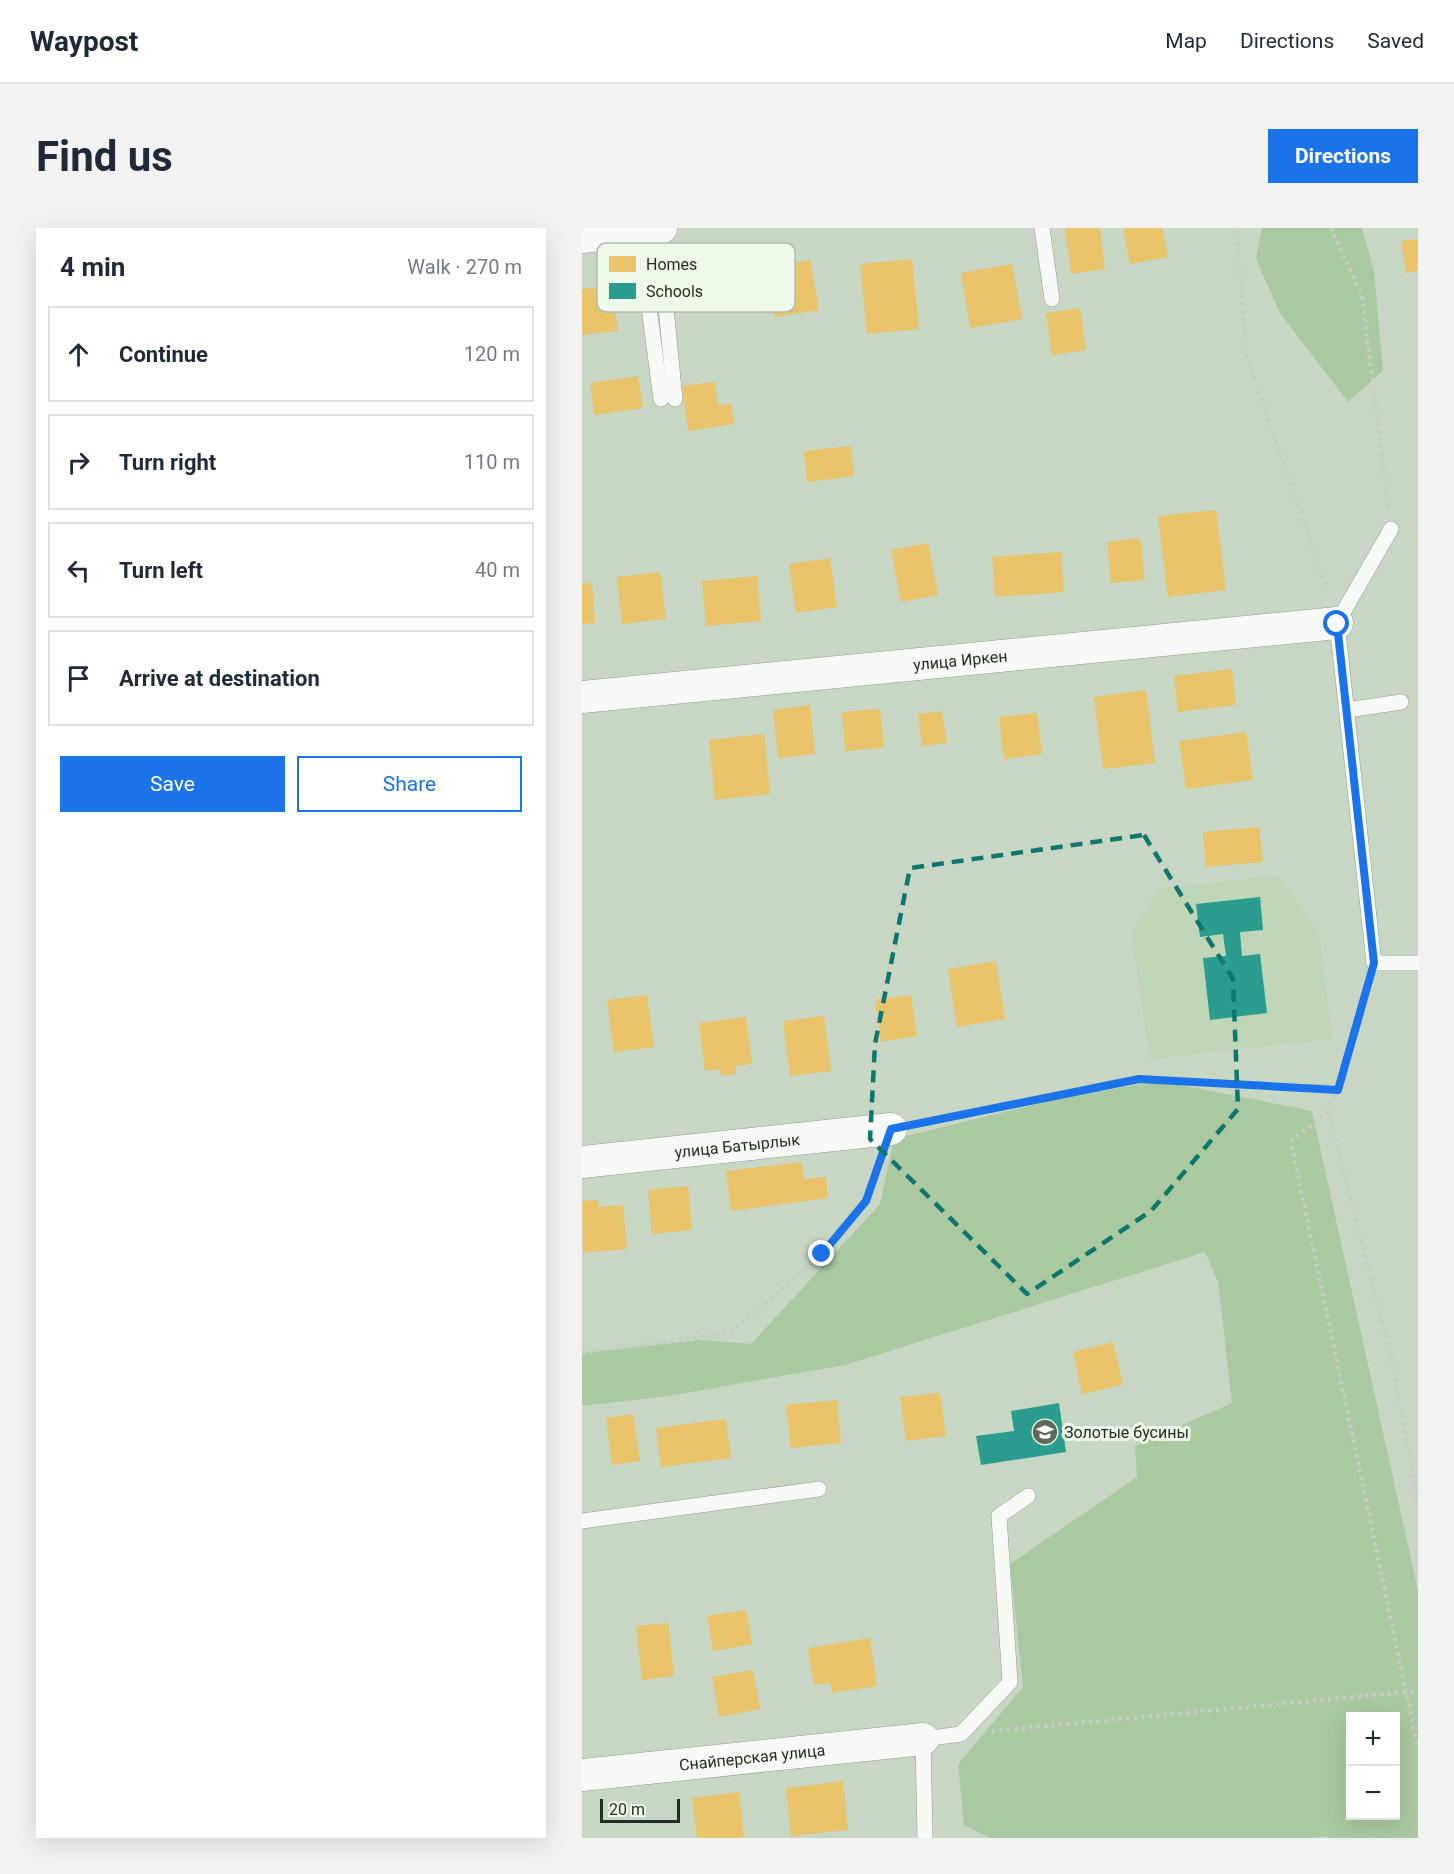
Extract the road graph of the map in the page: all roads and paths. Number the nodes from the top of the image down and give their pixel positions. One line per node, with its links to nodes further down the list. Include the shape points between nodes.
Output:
1 (1042, 228): 6 (lane)
2 (1237, 228): 10 (path, via 1246,354)
3 (1331, 228): 9 (path, via 1362,295)
4 (652, 229): 5 (street)
5 (582, 237)
6 (1052, 298)
7 (660, 312): 8 (lane)
8 (668, 399)
9 (1391, 529): 10 (lane)
10 (1337, 624): 11 (street, улица Иркен); 13 (lane)
11 (582, 697)
12 (1401, 702): 13 (lane)
13 (1347, 710): 14 (lane)
14 (1374, 963): 15 (lane); 16 (path)
15 (1418, 963)
16 (1338, 1090): 17 (path); 18 (path, via 1139,1079)
17 (1328, 1111): 23 (path, via 1390,1353); 26 (path, via 1291,1142)
18 (891, 1129): 19 (street, улица Батырлык); 20 (path, via 866,1201 822,1254 732,1332)
19 (582, 1162)
20 (582, 1353)
21 (819, 1489): 24 (lane)
22 (1028, 1496): 27 (lane, via 999,1516 1010,1682)
23 (1418, 1503)
24 (582, 1521)
25 (1418, 1691): 26 (path)
26 (1406, 1694): 27 (path); 29 (path)
27 (961, 1734): 28 (lane)
28 (923, 1738): 30 (street, Снайперская улица); 31 (lane)
29 (1418, 1749)
30 (582, 1774)
31 (925, 1838)

